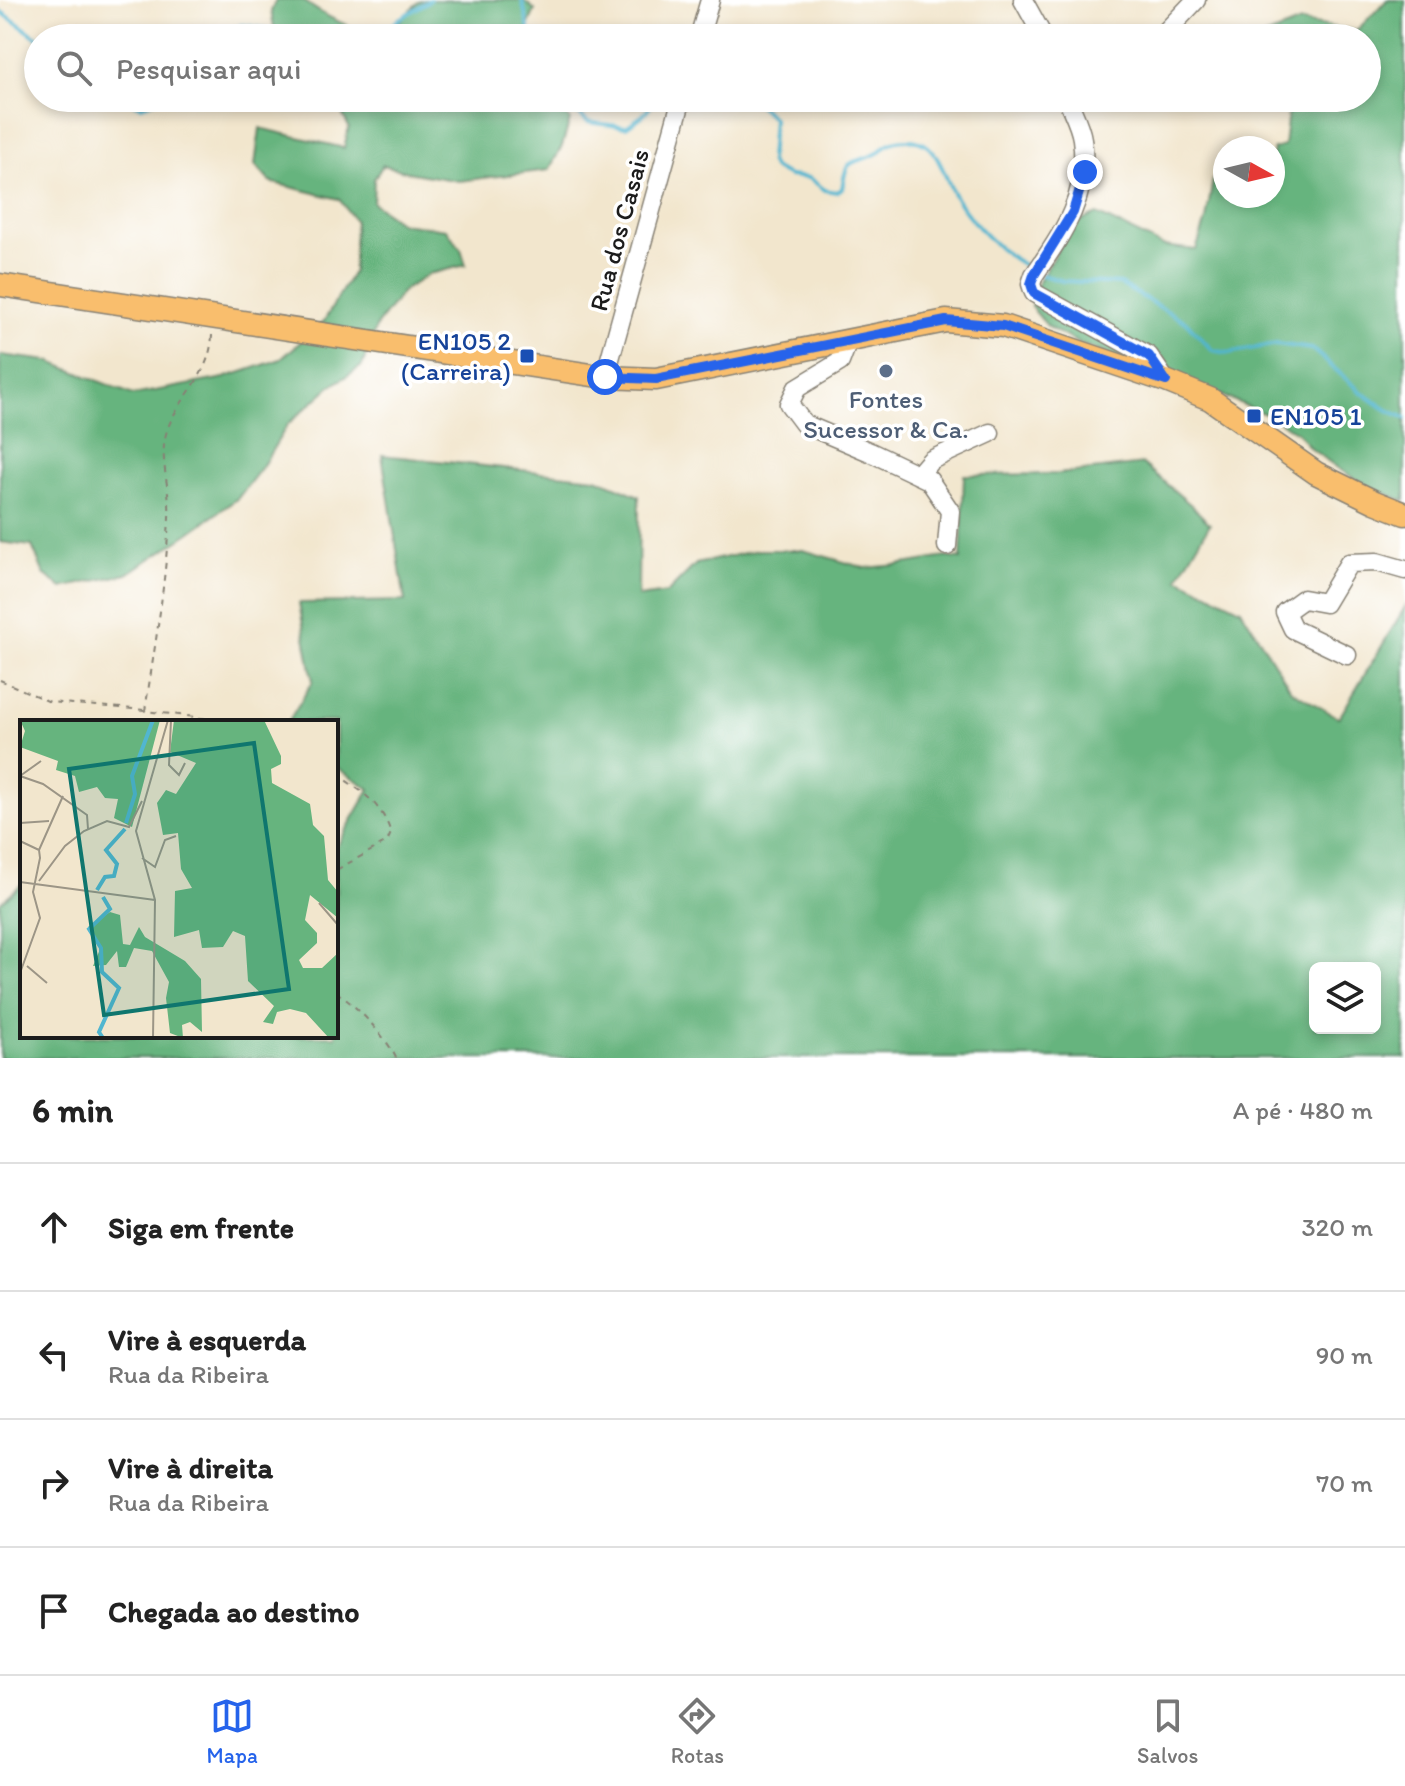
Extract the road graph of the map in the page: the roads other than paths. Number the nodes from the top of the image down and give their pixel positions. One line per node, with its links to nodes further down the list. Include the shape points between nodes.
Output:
1 (710, 0): 4 (street)
2 (1023, 0): 5 (street)
3 (1196, 0): 6 (street)
4 (703, 24)
5 (1036, 24)
6 (1173, 24)
7 (678, 112): 11 (street, Rua dos Casais)
8 (1073, 112): 12 (street, via 1082,136 1085,172 1073,212 1036,272 1034,293 1149,356)
9 (0, 285): 11 (main road)
10 (848, 341): 11 (main road, via 656,379); 12 (main road, via 946,321 1003,326); 14 (street, via 840,362 797,388 789,404 804,424)
11 (605, 377)
12 (1166, 381): 15 (main road, via 1210,399 1316,473)
13 (990, 433): 14 (street, via 931,460)
14 (918, 475): 16 (street, via 929,480 950,511)
15 (1405, 514)
16 (947, 546)
17 (1405, 570): 18 (street, via 1377,562 1349,563 1325,603 1303,599 1285,612 1293,629)
18 (1347, 655)

